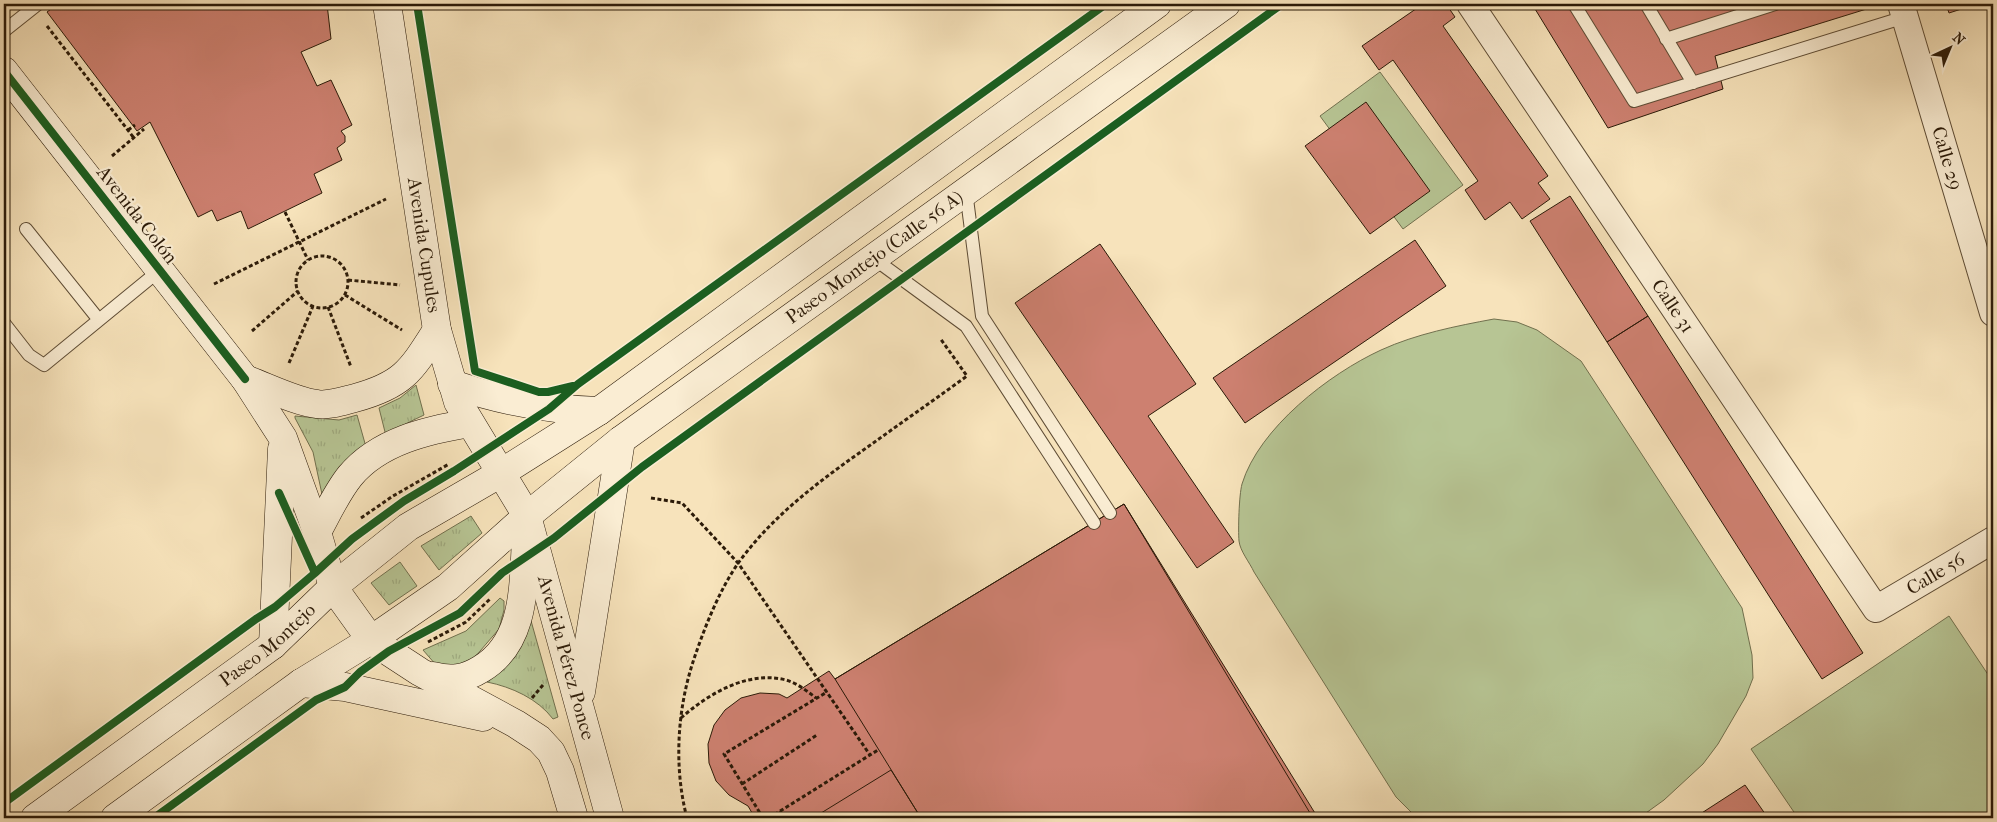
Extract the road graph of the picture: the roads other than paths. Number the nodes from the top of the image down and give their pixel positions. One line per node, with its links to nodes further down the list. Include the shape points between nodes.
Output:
1 (387, 4): 21 (main road, Avenida Cupules)
2 (1157, 4): 24 (main road, Paseo Montejo (Calle 56 A))
3 (1226, 4): 14 (main road, Paseo Montejo (Calle 56 A))
4 (1470, 4): 35 (street, Calle 31)
5 (1574, 4): 13 (lane, via 1634,102)
6 (1646, 4): 11 (lane)
7 (1775, 4): 11 (lane)
8 (36, 6): 10 (lane)
9 (1903, 11): 13 (lane); 18 (street, Calle 29)
10 (4, 31)
11 (1666, 39): 13 (lane)
12 (4, 71): 17 (main road, Avenida Colón)
13 (1693, 83)
14 (966, 191): 16 (main road, Paseo Montejo (Calle 56 A)); 29 (lane, via 982,316)
15 (26, 229): 19 (lane)
16 (873, 258): 27 (main road, Paseo Montejo (Calle 56 A)); 31 (lane, via 966,326)
17 (160, 270): 19 (lane); 22 (main road, Avenida Colón)
18 (1993, 313)
19 (99, 320): 20 (lane, via 44,365 29,355)
20 (4, 323)
21 (437, 330): 22 (main road, via 416,364 399,380 380,391 338,402 318,404); 23 (main road, Avenida Cupules)
22 (245, 379): 26 (main road, Avenida Colón)
23 (452, 384): 24 (main road, via 484,395 549,409); 25 (main road, Avenida Cupules)
24 (599, 411): 28 (main road, Paseo Montejo (Calle 56 A))
25 (470, 423): 28 (main road, Avenida Cupules); 32 (main road, via 431,429 367,459 349,477)
26 (283, 438): 32 (main road, Avenida Colón); 37 (main road)
27 (622, 440): 30 (main road, Paseo Montejo (Calle 56 A)); 40 (main road)
28 (501, 473): 30 (main road, Avenida Pérez Ponce); 34 (main road, Paseo Montejo, via 408,527)
29 (1110, 513)
30 (527, 516): 36 (main road, via 448,587); 38 (main road, via 520,615 507,644 489,664 469,676 446,680); 40 (main road, Avenida Pérez Ponce)
31 (1094, 523)
32 (316, 532): 34 (main road, Avenida Colón)
33 (1993, 540): 35 (street, Calle 56)
34 (333, 587): 36 (main road, Avenida Pérez Ponce); 37 (main road, Paseo Montejo)
35 (1876, 609)
36 (371, 640): 38 (main road, Avenida Pérez Ponce); 39 (main road)
37 (273, 645): 42 (main road, Paseo Montejo)
38 (420, 672): 41 (main road, Avenida Pérez Ponce)
39 (301, 683): 41 (main road, via 344,687); 43 (main road)
40 (579, 703): 45 (main road, Avenida Pérez Ponce)
41 (516, 724): 44 (main road, Avenida Pérez Ponce, via 539,739 551,752)
42 (35, 818)
43 (115, 818)
44 (574, 818)
45 (610, 818)

